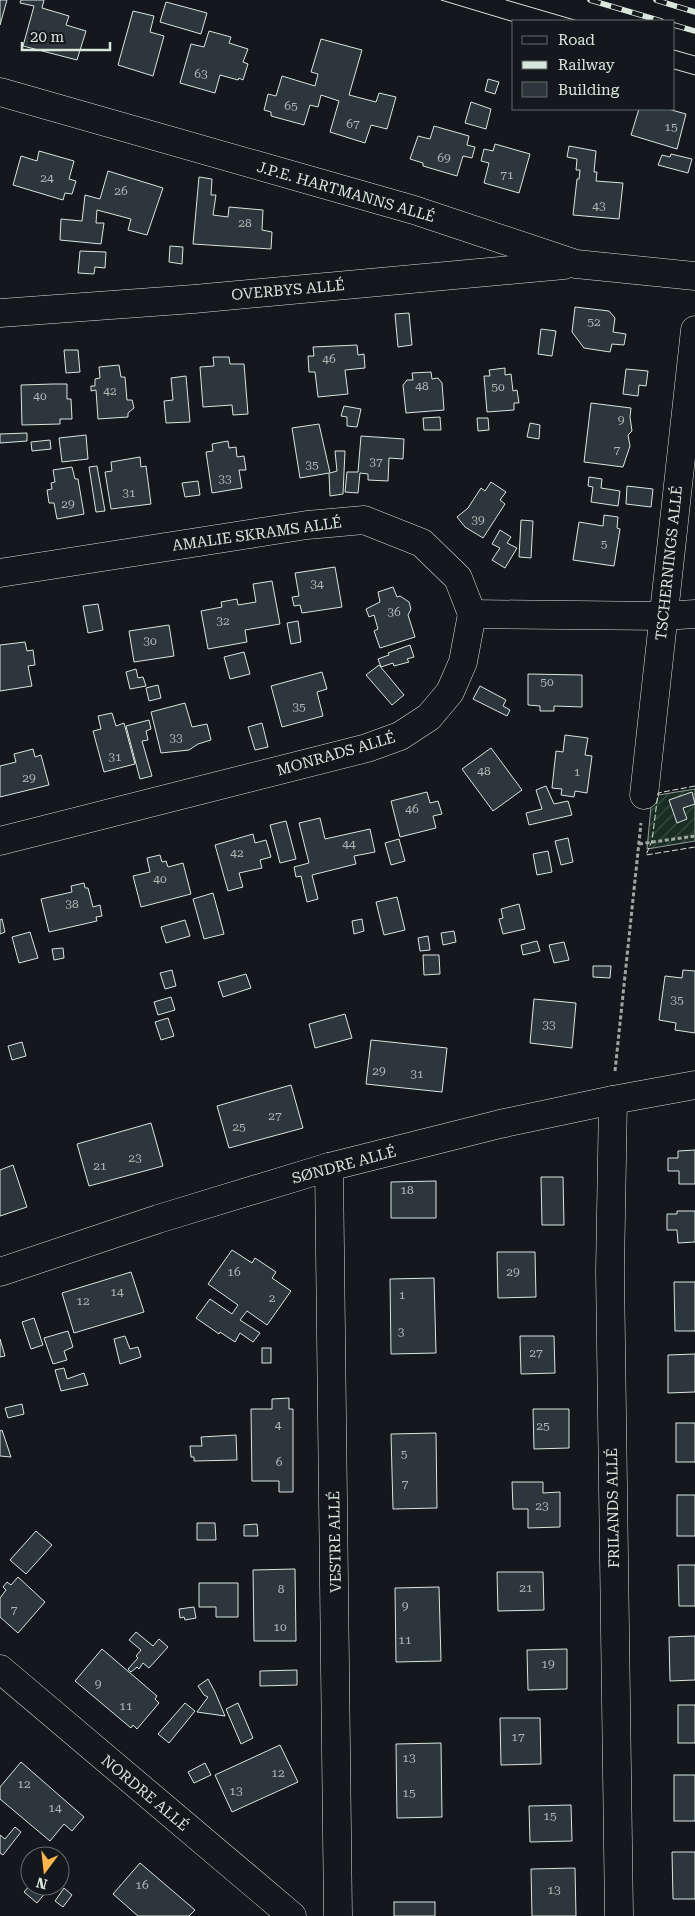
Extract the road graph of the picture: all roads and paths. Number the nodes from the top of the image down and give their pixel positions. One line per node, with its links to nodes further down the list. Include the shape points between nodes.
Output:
1 (0, 92): 2 (street, J.P.E. HARTMANNS ALLÉ, via 414,210)
2 (576, 264): 3 (street, J.P.E. HARTMANNS ALLÉ); 4 (street, OVERBYS ALLÉ, via 194,299)
3 (695, 276)
4 (0, 312)
5 (695, 330): 9 (street, TSCHERNINGS ALLÉ)
6 (0, 573): 7 (street, AMALIE SKRAMS ALLÉ, via 307,525 364,520 422,543 458,578)
7 (472, 614): 9 (street); 12 (street, MONRADS ALLÉ, via 463,662 450,692 429,717 400,736 367,748)
8 (695, 614): 9 (street)
9 (664, 616): 10 (street, TSCHERNINGS ALLÉ)
10 (644, 795): 13 (path)
11 (695, 836): 13 (path)
12 (0, 841)
13 (639, 844): 15 (path)
14 (695, 1085): 15 (street, SØNDRE ALLÉ)
15 (612, 1100): 16 (street, SØNDRE ALLÉ); 21 (street, FRILANDS ALLÉ, via 610,1271)
16 (329, 1167): 17 (street, SØNDRE ALLÉ); 20 (street, VESTRE ALLÉ)
17 (0, 1272)
18 (0, 1669): 19 (street, NORDRE ALLÉ)
19 (292, 1916)
20 (338, 1916)
21 (619, 1916)

